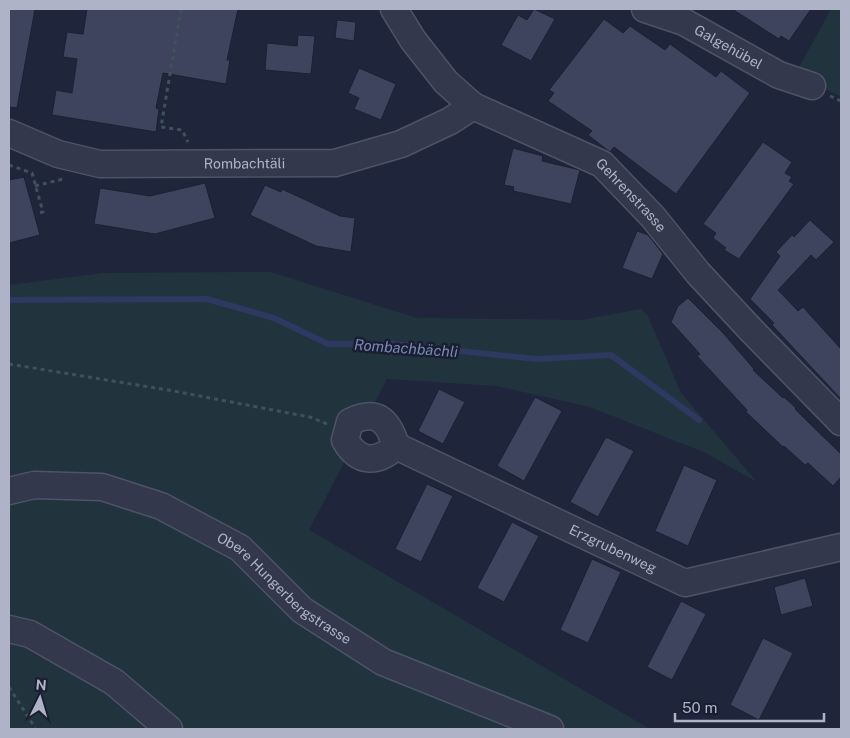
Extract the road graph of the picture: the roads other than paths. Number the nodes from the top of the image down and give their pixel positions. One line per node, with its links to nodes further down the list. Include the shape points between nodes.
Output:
1 (394, 9): 4 (street, Gehrenstrasse, via 413,40 446,82)
2 (645, 9): 3 (street, Galgehübel, via 684,22 779,75)
3 (812, 86)
4 (473, 106): 5 (street, Rombachtäli, via 450,121 401,144 335,163 100,164 58,154); 6 (street, Gehrenstrasse, via 602,164 745,324)
5 (9, 133)
6 (841, 422)
7 (346, 432): 9 (street, Erzgrubenweg, via 344,440 362,458 380,456 396,446 685,583)
8 (9, 491): 12 (street, Obere Hungerbergstrasse, via 34,485 102,487 161,506 240,548 302,610 384,662)
9 (841, 548)
10 (9, 629): 11 (street, via 30,634 114,682)
11 (169, 729)
12 (550, 729)

